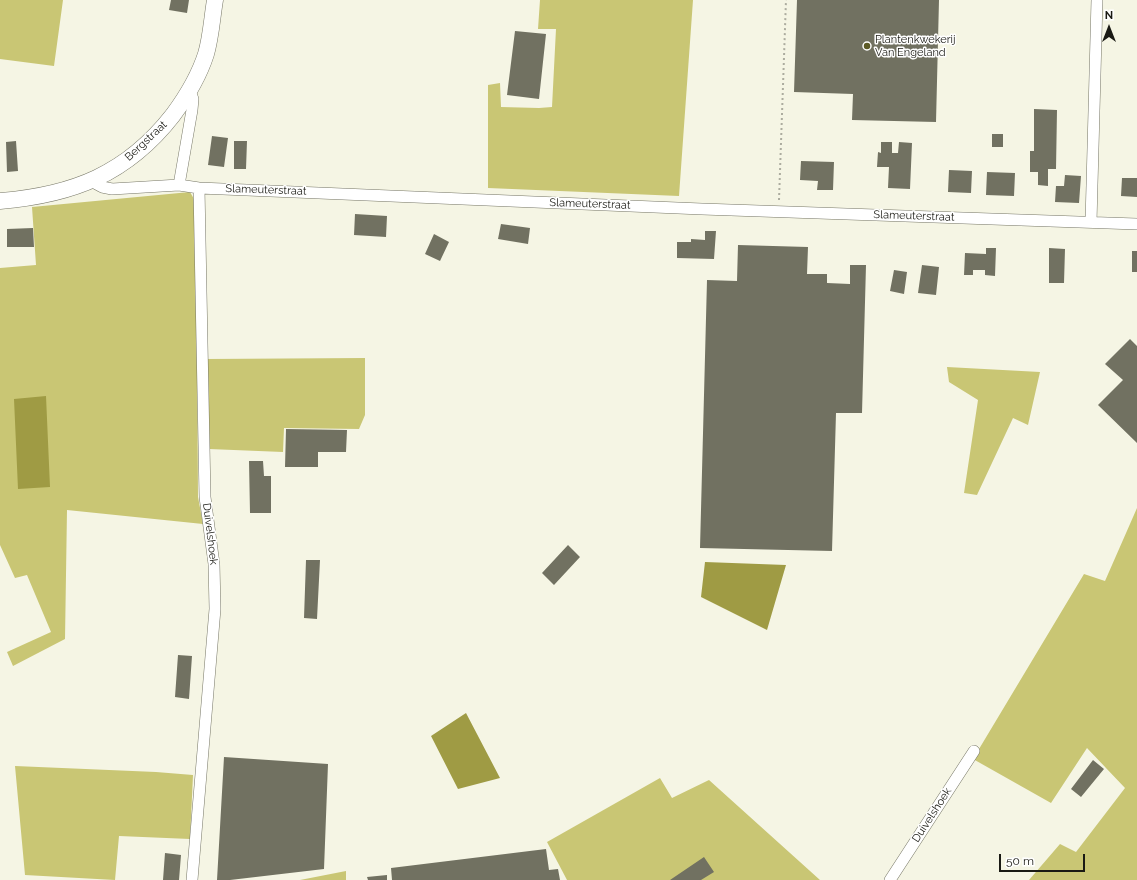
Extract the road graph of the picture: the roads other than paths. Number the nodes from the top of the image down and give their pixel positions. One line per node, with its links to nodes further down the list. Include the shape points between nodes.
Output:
1 (215, 0): 3 (street, Bergstraat, via 206,53)
2 (1097, 0): 8 (street)
3 (190, 91): 4 (street, Bergstraat, via 169,120 140,151); 5 (street, via 193,99 192,110)
4 (91, 181): 5 (street, Slameuterstraat, via 112,189); 7 (street, Bergstraat, via 41,196)
5 (179, 185): 6 (street, Slameuterstraat)
6 (199, 188): 8 (street, Slameuterstraat); 11 (street, Duivelshoek, via 205,496 214,564 215,609)
7 (0, 201)
8 (1091, 222): 9 (street, Slameuterstraat)
9 (1137, 224)
10 (974, 750): 12 (street, Duivelshoek)
11 (192, 880)
12 (890, 880)

